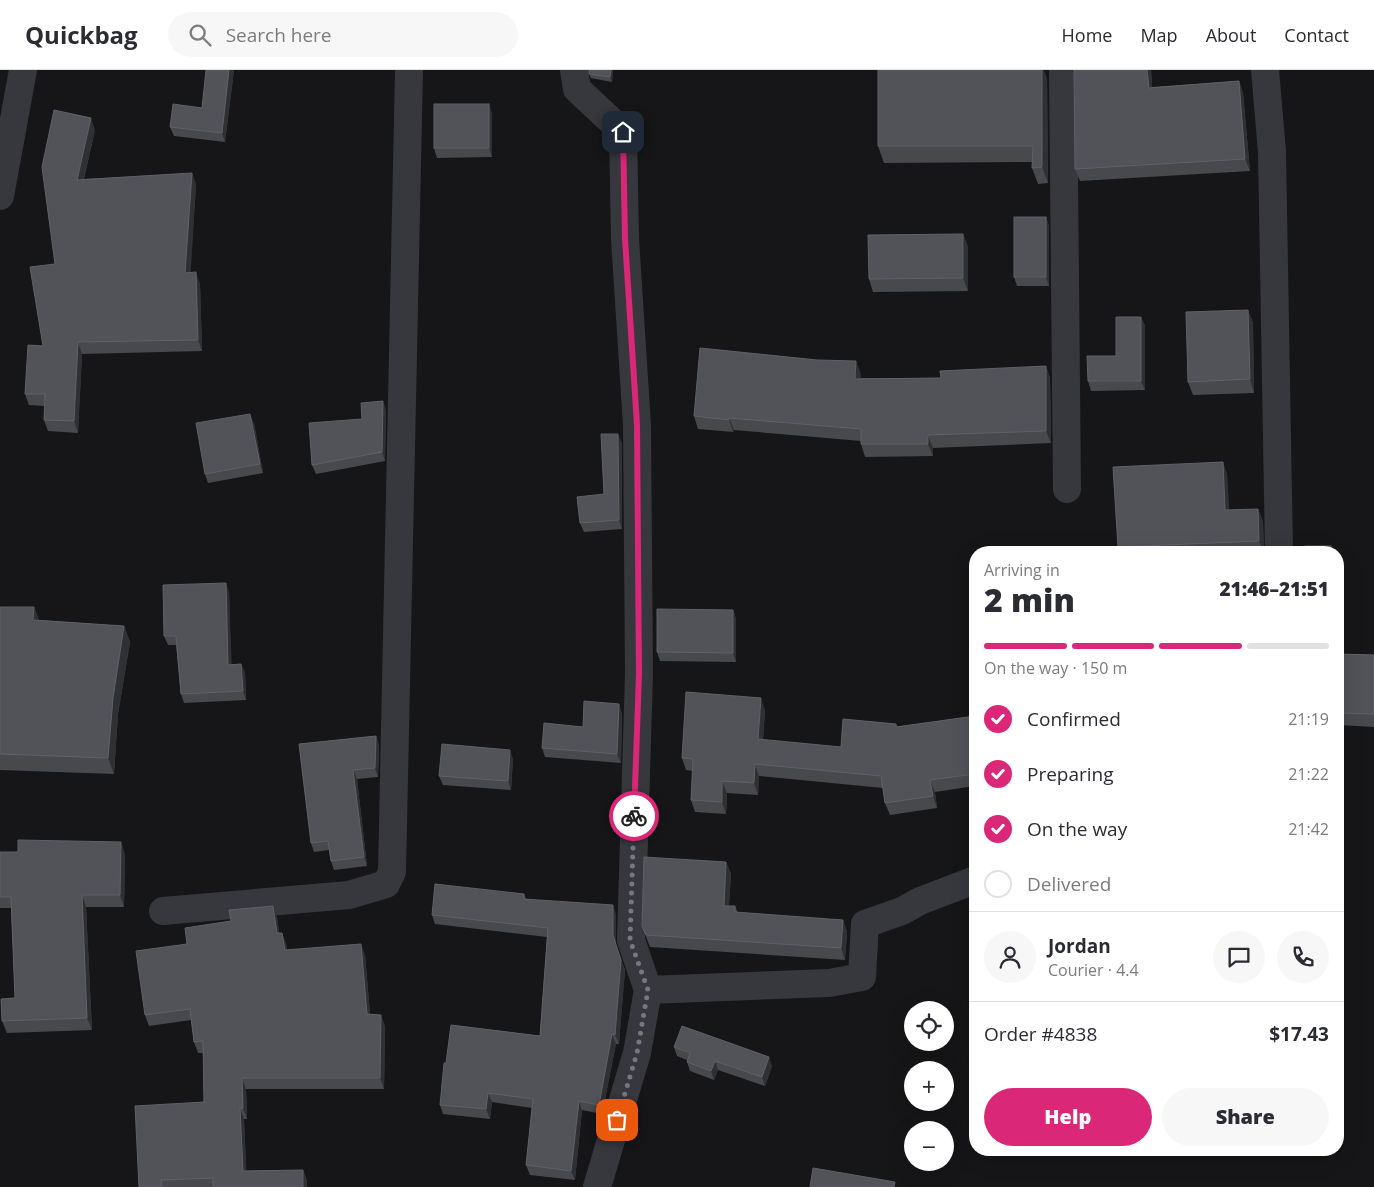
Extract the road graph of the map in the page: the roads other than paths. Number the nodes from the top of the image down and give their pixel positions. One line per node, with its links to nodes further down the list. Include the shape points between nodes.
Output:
1 (23, 70): 6 (street)
2 (409, 70): 10 (street, via 392,872 386,884 349,895)
3 (574, 70): 11 (street, via 577,89 623,132 625,239 637,425 639,674 630,940)
4 (1063, 70): 7 (street)
5 (1264, 70): 8 (street, via 1272,152)
6 (0, 196)
7 (1067, 489)
8 (1279, 546)
9 (969, 882): 11 (street, via 865,924 862,977 828,983)
10 (164, 911)
11 (648, 990): 12 (street, via 637,1053)
12 (597, 1187)

